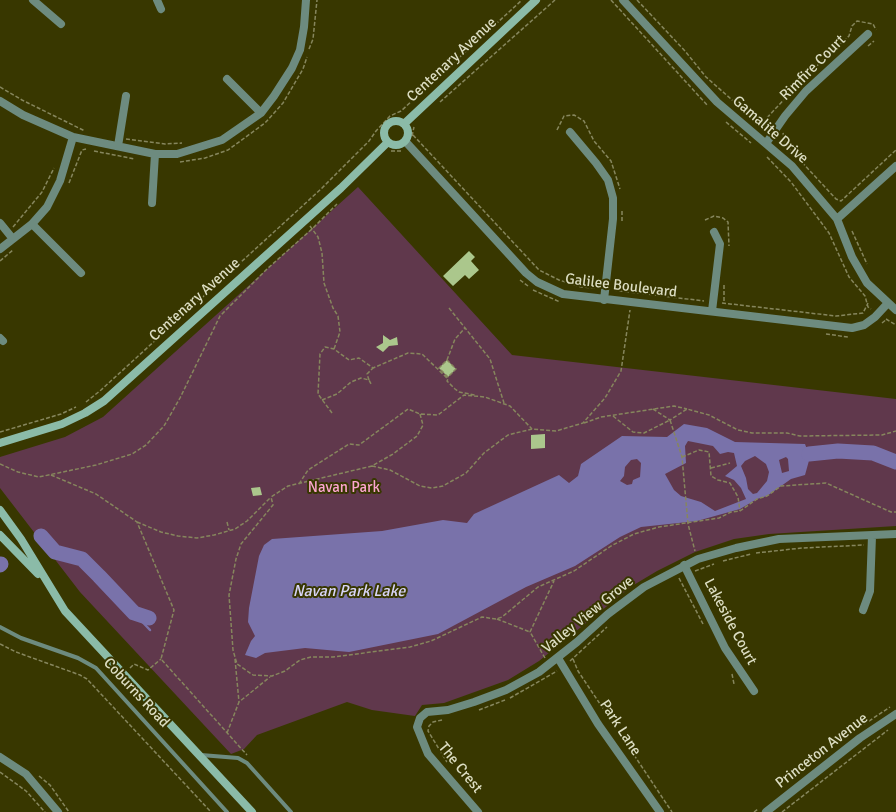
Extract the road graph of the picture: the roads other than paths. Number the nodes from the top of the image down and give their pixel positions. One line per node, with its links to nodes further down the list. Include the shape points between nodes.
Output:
1 (33, 0): 7 (street)
2 (157, 0): 6 (street)
3 (306, 0): 12 (street, via 300,50 292,68)
4 (536, 0): 13 (street, Centenary Avenue)
5 (624, 0): 17 (street, Gamalite Drive, via 717,102)
6 (161, 9)
7 (61, 24)
8 (868, 34): 17 (street, Rimfire Court, via 806,91 779,131)
9 (227, 79): 12 (street)
10 (126, 96): 16 (street)
11 (0, 100): 15 (street, via 23,115)
12 (261, 113): 20 (street, via 222,140 177,154)
13 (404, 124): 18 (street, via 408,134); 19 (street, via 397,121 387,125 384,136)
14 (570, 132): 30 (street, via 608,180 613,198)
15 (72, 137): 16 (street); 25 (street, via 60,182 47,207)
16 (118, 142): 20 (street)
17 (767, 142): 23 (street, Gamalite Drive, via 792,166)
18 (407, 143): 19 (street); 30 (street, Galilee Boulevard, via 537,282 563,294)
19 (389, 147): 34 (street, Centenary Avenue, via 104,401 62,424)
20 (155, 154): 22 (street)
21 (896, 166): 23 (street)
22 (152, 203)
23 (837, 219): 31 (street, Gamalite Drive, via 852,257 867,283)
24 (0, 223): 27 (street)
25 (32, 224): 27 (street); 29 (street)
26 (714, 232): 33 (street, via 720,244)
27 (13, 240): 28 (street)
28 (0, 249)
29 (81, 273)
30 (604, 300): 33 (street, Galilee Boulevard, via 630,307)
31 (888, 303): 32 (street, Gamalite Drive); 33 (street, Galilee Boulevard, via 864,325 852,328)
32 (896, 310)
33 (712, 311)
34 (0, 443)
35 (0, 510): 40 (street, Coburns Road, via 21,539)
36 (896, 534): 38 (street, Valley View Grove)
37 (0, 535): 40 (street, Coburns Road)
38 (872, 536): 39 (street, Valley View Grove, via 779,539 736,548); 41 (street, via 870,591)
39 (684, 565): 43 (street, Valley View Grove, via 644,587 608,614); 44 (street, Lakeside Court, via 725,648)
40 (47, 584): 47 (street, Coburns Road, via 65,611)
41 (863, 610)
42 (0, 627): 50 (lane, Coburns Road, via 21,638 78,658 96,668)
43 (558, 658): 46 (street, Valley View Grove, via 506,690 448,710 428,712); 54 (street, Park Lane, via 598,724)
44 (754, 690)
45 (896, 714): 55 (street, Princeton Avenue, via 860,738)
46 (420, 718): 53 (street, The Crest, via 418,728 428,754)
47 (198, 755): 51 (street, Coburns Road); 52 (lane, via 238,758 247,763)
48 (0, 757): 49 (street, via 26,774)
49 (58, 812)
50 (227, 812)
51 (252, 812)
52 (291, 812)
53 (478, 812)
54 (660, 812)
55 (766, 812)

